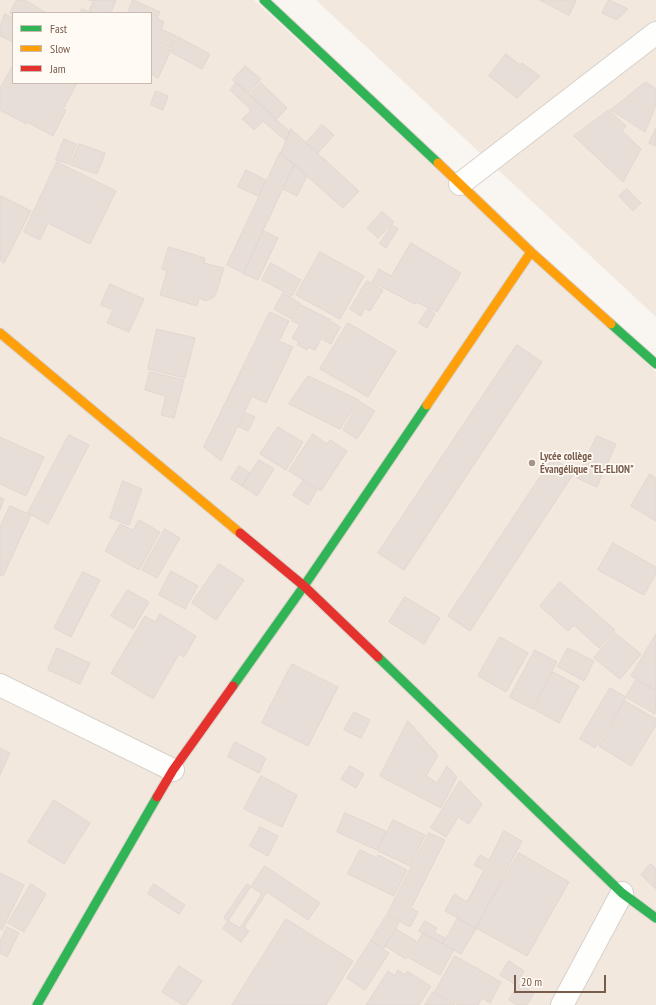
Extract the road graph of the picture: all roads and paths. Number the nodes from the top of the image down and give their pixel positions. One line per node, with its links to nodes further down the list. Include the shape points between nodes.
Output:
1 (264, 0): 3 (street)
2 (656, 34): 3 (street)
3 (460, 184): 4 (street)
4 (531, 252): 6 (street); 7 (street)
5 (0, 333): 7 (street)
6 (656, 364)
7 (304, 586): 9 (street); 10 (street)
8 (0, 685): 9 (street)
9 (173, 770): 12 (street)
10 (622, 893): 11 (street); 13 (street)
11 (656, 918)
12 (37, 1005)
13 (562, 1005)

